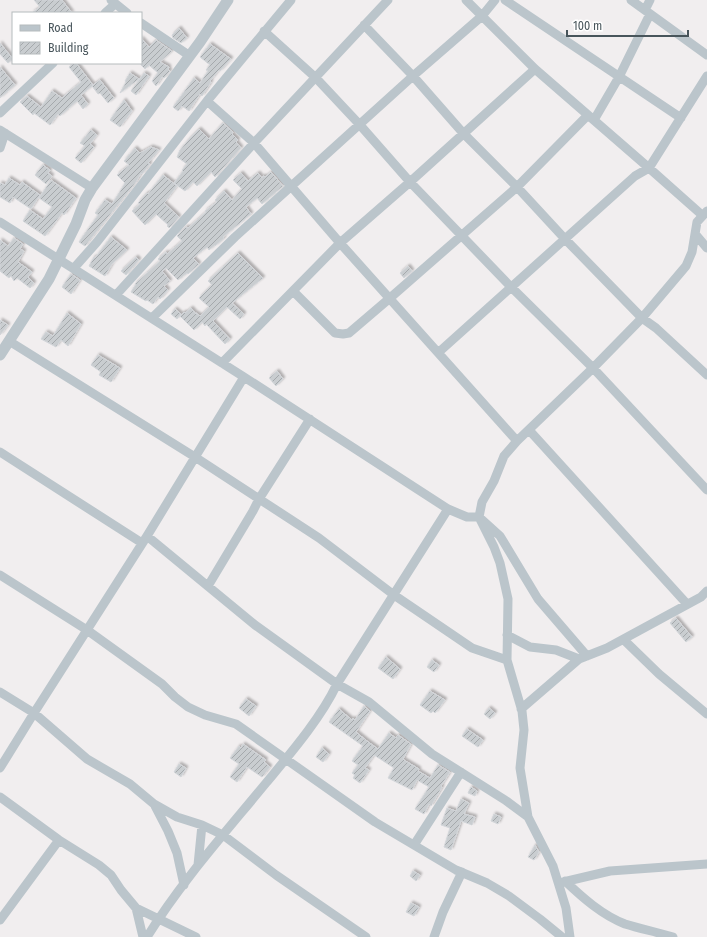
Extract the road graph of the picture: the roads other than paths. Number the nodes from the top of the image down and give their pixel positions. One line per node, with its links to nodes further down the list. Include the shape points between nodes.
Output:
1 (228, 0): 18 (street)
2 (291, 0): 16 (street)
3 (388, 0): 15 (street)
4 (466, 0): 13 (street)
5 (495, 0): 13 (street)
6 (505, 0): 23 (street)
7 (631, 0): 12 (street)
8 (650, 0): 12 (street)
9 (113, 2): 10 (street); 11 (street)
10 (106, 12)
11 (126, 12)
12 (648, 12): 17 (street); 23 (street)
13 (482, 16): 20 (street); 21 (street)
14 (142, 24): 18 (street)
15 (364, 24): 21 (street); 24 (street)
16 (264, 31): 24 (street); 25 (street)
17 (707, 55)
18 (190, 56): 38 (street)
19 (52, 64): 26 (street)
20 (535, 69): 27 (street); 31 (street)
21 (413, 76): 29 (street); 31 (street)
22 (707, 76): 28 (street)
23 (619, 77): 27 (street); 28 (street)
24 (316, 78): 29 (street); 32 (street)
25 (207, 101): 32 (street); 47 (street)
26 (0, 113)
27 (591, 118): 34 (street); 37 (street)
28 (681, 118): 34 (street)
29 (360, 125): 35 (street); 36 (street)
30 (2, 132): 33 (street); 38 (street)
31 (464, 133): 35 (street); 37 (street)
32 (254, 143): 36 (street); 50 (street)
33 (0, 148)
34 (649, 168): 39 (street); 43 (street, via 635,176)
35 (410, 182): 41 (street); 44 (street)
36 (291, 187): 44 (street); 52 (street, via 235,237)
37 (517, 187): 41 (street); 43 (street)
38 (92, 188): 46 (street)
39 (704, 213): 42 (street, via 697,222)
40 (0, 222): 46 (street)
41 (461, 235): 48 (street); 51 (street)
42 (696, 235): 45 (street); 53 (street, via 686,266)
43 (565, 239): 48 (street); 53 (street)
44 (340, 243): 49 (street); 51 (street)
45 (707, 248)
46 (59, 259): 47 (street); 54 (street)
47 (74, 268): 50 (street)
48 (511, 287): 55 (street); 58 (street)
49 (293, 291): 51 (street, via 335,333 343,334 349,333); 57 (street)
50 (116, 295): 52 (street)
51 (390, 298): 55 (street)
52 (152, 318): 57 (street)
53 (642, 318): 58 (street); 59 (street)
54 (9, 341): 56 (street); 65 (street)
55 (439, 352): 63 (street)
56 (0, 356)
57 (222, 363): 60 (street)
58 (593, 368): 62 (street); 66 (street)
59 (707, 375)
60 (244, 377): 61 (street); 65 (street)
61 (310, 420): 67 (street); 68 (street)
62 (529, 430): 63 (street); 75 (street)
63 (517, 441): 69 (street, via 504,456 482,502)
64 (0, 452): 70 (street)
65 (195, 457): 67 (street); 70 (street)
66 (707, 490)
67 (259, 499): 72 (street, via 254,512); 74 (street, via 319,538)
68 (448, 509): 69 (street, via 466,517); 74 (street)
69 (479, 517): 77 (street, via 500,562 508,599); 79 (street, via 500,536 538,599)
70 (145, 540): 72 (street, via 187,568); 76 (street)
71 (0, 575): 76 (street)
72 (208, 586): 81 (street, via 255,625)
73 (707, 591): 75 (street)
74 (394, 595): 80 (street, via 472,648); 81 (street)
75 (687, 604): 78 (street)
76 (87, 630): 84 (street); 86 (street, via 162,684 188,707 236,724)
77 (507, 636): 79 (street, via 530,647 556,650); 80 (street)
78 (624, 640): 79 (street); 85 (street, via 659,674)
79 (583, 658): 83 (street)
80 (507, 660): 83 (street)
81 (337, 684): 86 (street, via 329,701); 88 (street, via 369,702 432,754)
82 (0, 692): 84 (street)
83 (522, 709): 91 (street, via 524,730 520,768)
84 (34, 713): 87 (street); 90 (street, via 87,759 130,784)
85 (707, 714)
86 (286, 759): 93 (street); 95 (street, via 375,822)
87 (0, 768)
88 (461, 772): 91 (street); 95 (street)
89 (0, 797): 94 (street)
90 (154, 804): 92 (street, via 178,817); 100 (street, via 177,853)
91 (528, 817): 99 (street)
92 (202, 825): 93 (street); 97 (street)
93 (223, 835): 97 (street); 107 (street)
94 (59, 840): 101 (street, via 111,875); 103 (street)
95 (414, 845): 98 (street)
96 (707, 864): 99 (street, via 610,872)
97 (198, 866): 100 (street)
98 (462, 872): 108 (street); 109 (street, via 509,896)
99 (562, 882): 110 (street); 111 (street, via 606,915 625,924)
100 (184, 885): 102 (street)
101 (136, 908): 102 (street); 104 (street)
102 (158, 918): 105 (street); 106 (street)
103 (0, 920)
104 (143, 937)
105 (147, 937)
106 (196, 937)
107 (366, 937)
108 (434, 937)
109 (562, 937)
110 (570, 937)
111 (673, 937)

